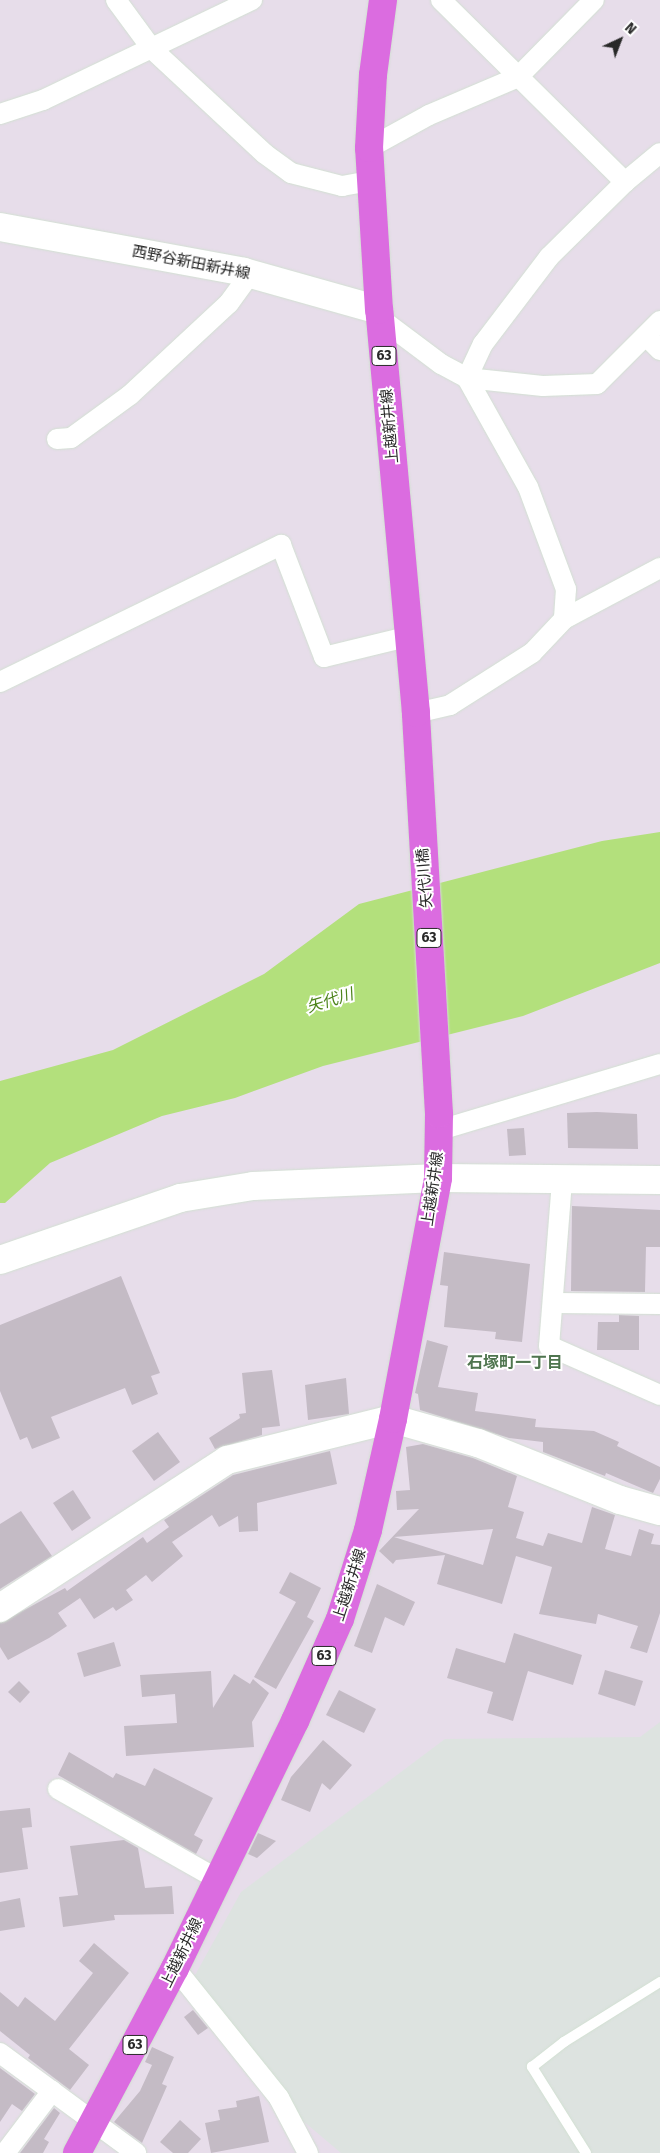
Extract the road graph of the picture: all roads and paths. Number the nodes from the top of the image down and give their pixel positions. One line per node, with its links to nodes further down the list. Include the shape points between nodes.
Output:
1 (116, 0): 6 (street)
2 (252, 0): 6 (street)
3 (383, 0): 9 (main road, 上越新井線 / 63, via 373,75)
4 (441, 0): 7 (street)
5 (594, 0): 7 (street)
6 (152, 49): 8 (street, via 43,100); 11 (street, via 265,154 291,173 342,186)
7 (518, 77): 9 (street, via 429,114); 12 (street)
8 (0, 114)
9 (369, 148): 11 (main road, 上越新井線 / 63)
10 (660, 153): 12 (street)
11 (370, 181): 15 (main road, 上越新井線 / 63)
12 (625, 182): 18 (street, via 543,264 483,344)
13 (0, 227): 14 (street, 西野谷新田新井線)
14 (250, 274): 15 (street, 西野谷新田新井線); 19 (street, via 229,303 130,395 71,438)
15 (380, 314): 18 (street, via 441,364); 22 (main road, 上越新井線 / 63)
16 (660, 321): 17 (street)
17 (653, 343): 18 (street, via 597,384 543,386)
18 (467, 378): 21 (street, via 528,487 566,589)
19 (57, 439)
20 (660, 568): 21 (street)
21 (564, 619): 24 (street, via 532,653 457,701)
22 (410, 636): 23 (street, via 324,657 281,545); 24 (main road, 上越新井線 / 63)
23 (0, 682)
24 (416, 713): 25 (main road, 上越新井線 / 63)
25 (418, 762): 27 (main road, 矢代川橋 / 63)
26 (660, 1064): 27 (street)
27 (440, 1122): 28 (main road, 上越新井線 / 63)
28 (438, 1178): 29 (street); 31 (street, via 253,1186 180,1198); 35 (main road, 上越新井線 / 63)
29 (562, 1180): 30 (street); 32 (street)
30 (660, 1180)
31 (0, 1260)
32 (555, 1303): 33 (street); 34 (street, via 549,1346)
33 (660, 1304)
34 (660, 1395)
35 (393, 1419): 36 (street, via 478,1443 620,1500); 37 (street, via 227,1460); 39 (main road, 上越新井線 / 63, via 368,1530 340,1619 295,1721)
36 (660, 1511)
37 (0, 1608)
38 (58, 1789): 39 (street)
39 (217, 1879): 40 (main road, 上越新井線 / 63)
40 (175, 1968): 44 (main road, 上越新井線 / 63); 48 (street, via 279,2098)
41 (660, 1982): 49 (lane, via 564,2042 532,2067)
42 (0, 2053): 43 (street)
43 (52, 2091): 44 (street); 45 (street)
44 (94, 2122): 46 (main road, 上越新井線 / 63); 47 (street)
45 (5, 2153)
46 (77, 2153)
47 (136, 2153)
48 (308, 2153)
49 (586, 2153)

